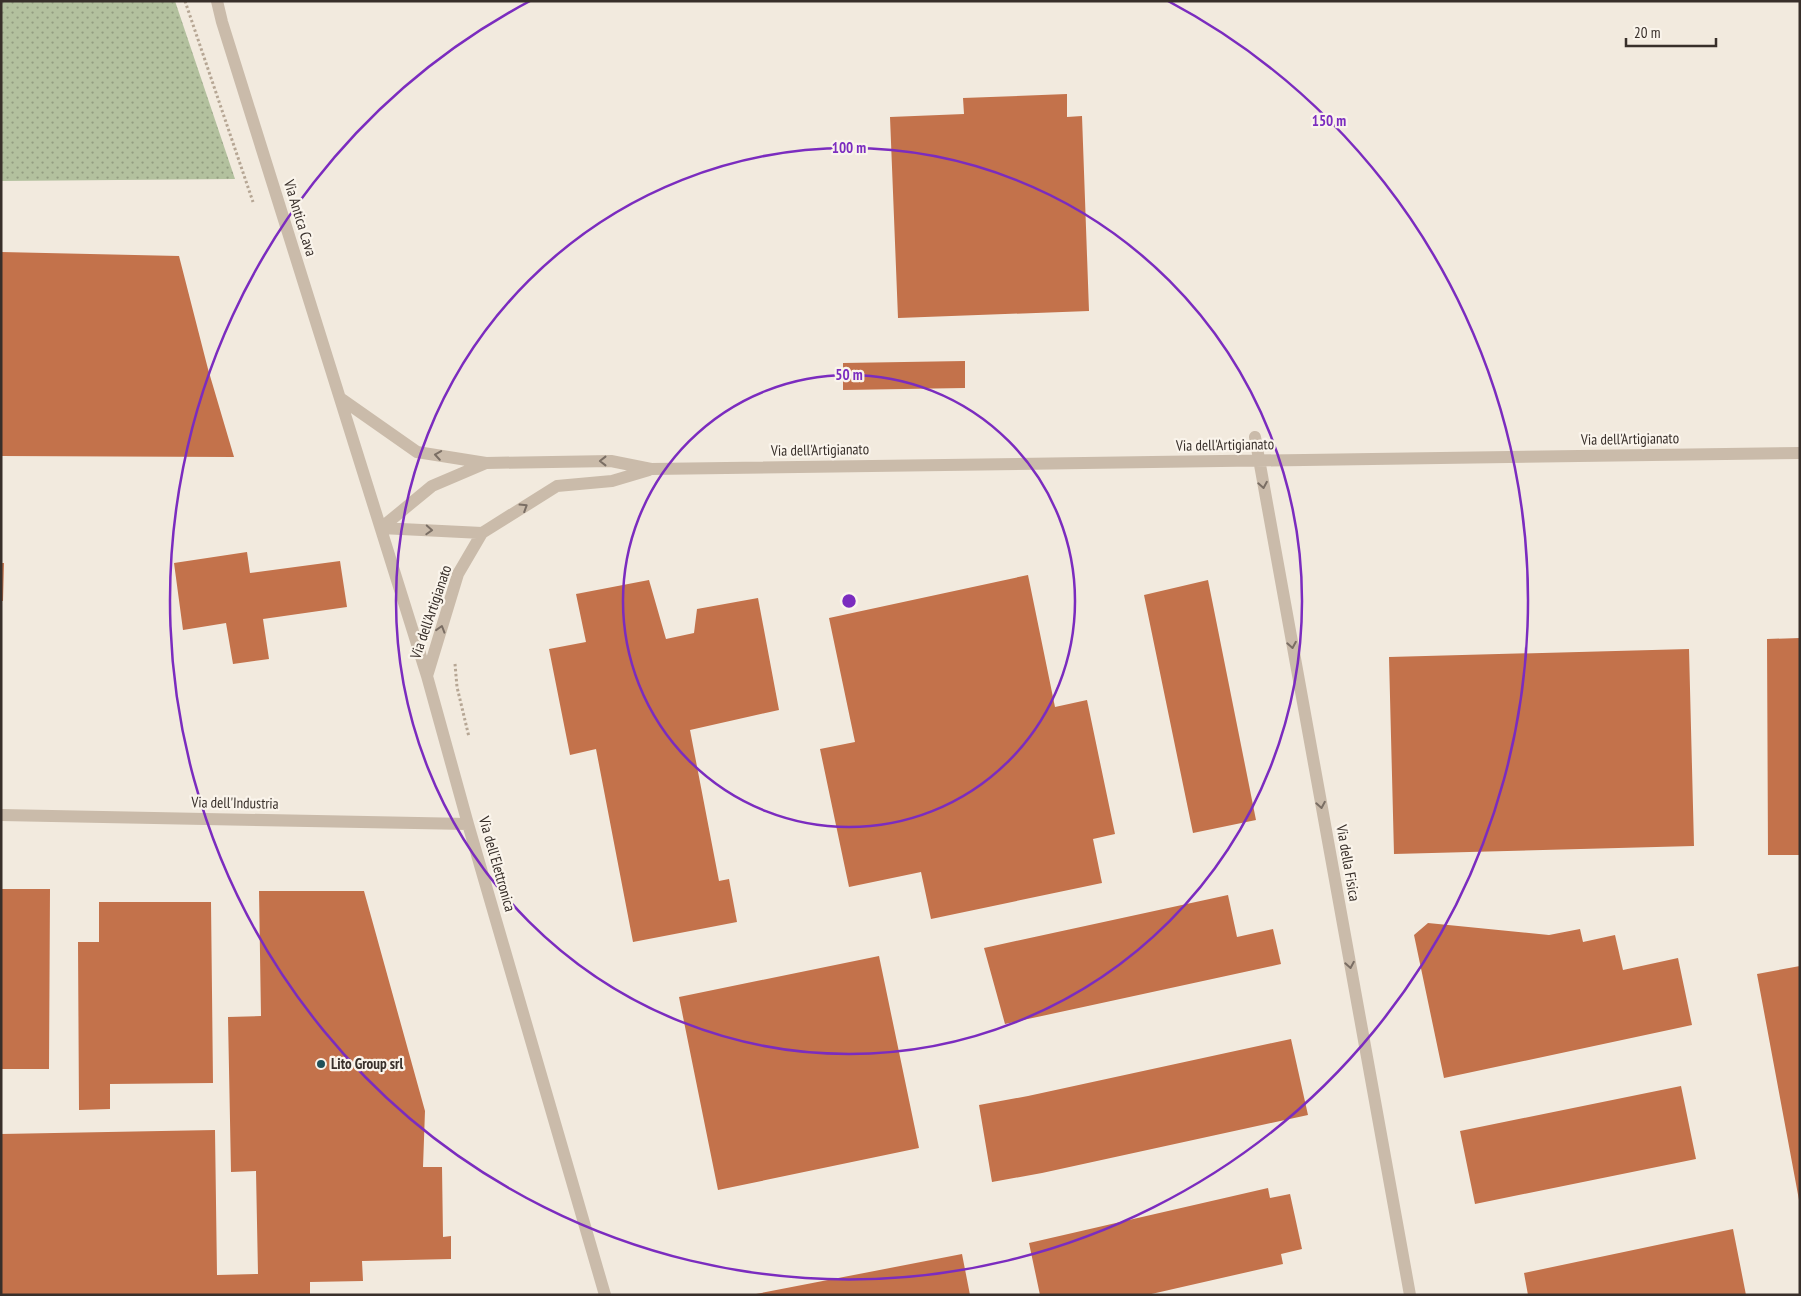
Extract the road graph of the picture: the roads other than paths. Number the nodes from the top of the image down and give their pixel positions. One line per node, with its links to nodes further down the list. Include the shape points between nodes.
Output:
1 (217, 1): 2 (street, Via Antica Cava)
2 (340, 398): 4 (street, Via Antica Cava); 7 (street, Via dell'Artigianato, one-way to 2, via 417,452)
3 (1255, 437): 6 (street, Via della Fisica)
4 (354, 444): 9 (street, Via dell'Elettronica)
5 (1800, 452): 6 (street, Via dell'Artigianato)
6 (1258, 460): 8 (street, Via dell'Artigianato); 15 (street, Via della Fisica, one-way to 15)
7 (486, 463): 8 (street, Via dell'Artigianato, one-way to 7, via 611,461); 9 (street, Via dell'Artigianato, via 432,486)
8 (651, 469): 10 (street, Via dell'Artigianato, one-way to 8, via 557,486 612,481)
9 (380, 528): 10 (street, one-way to 10); 11 (street, Via dell'Elettronica)
10 (482, 533): 11 (street, Via dell'Artigianato, one-way to 10, via 458,574)
11 (426, 676): 13 (street, Via dell'Elettronica)
12 (1, 815): 13 (street, Via dell'Industria)
13 (468, 824): 14 (street, Via dell'Elettronica)
14 (605, 1295)
15 (1410, 1295)

